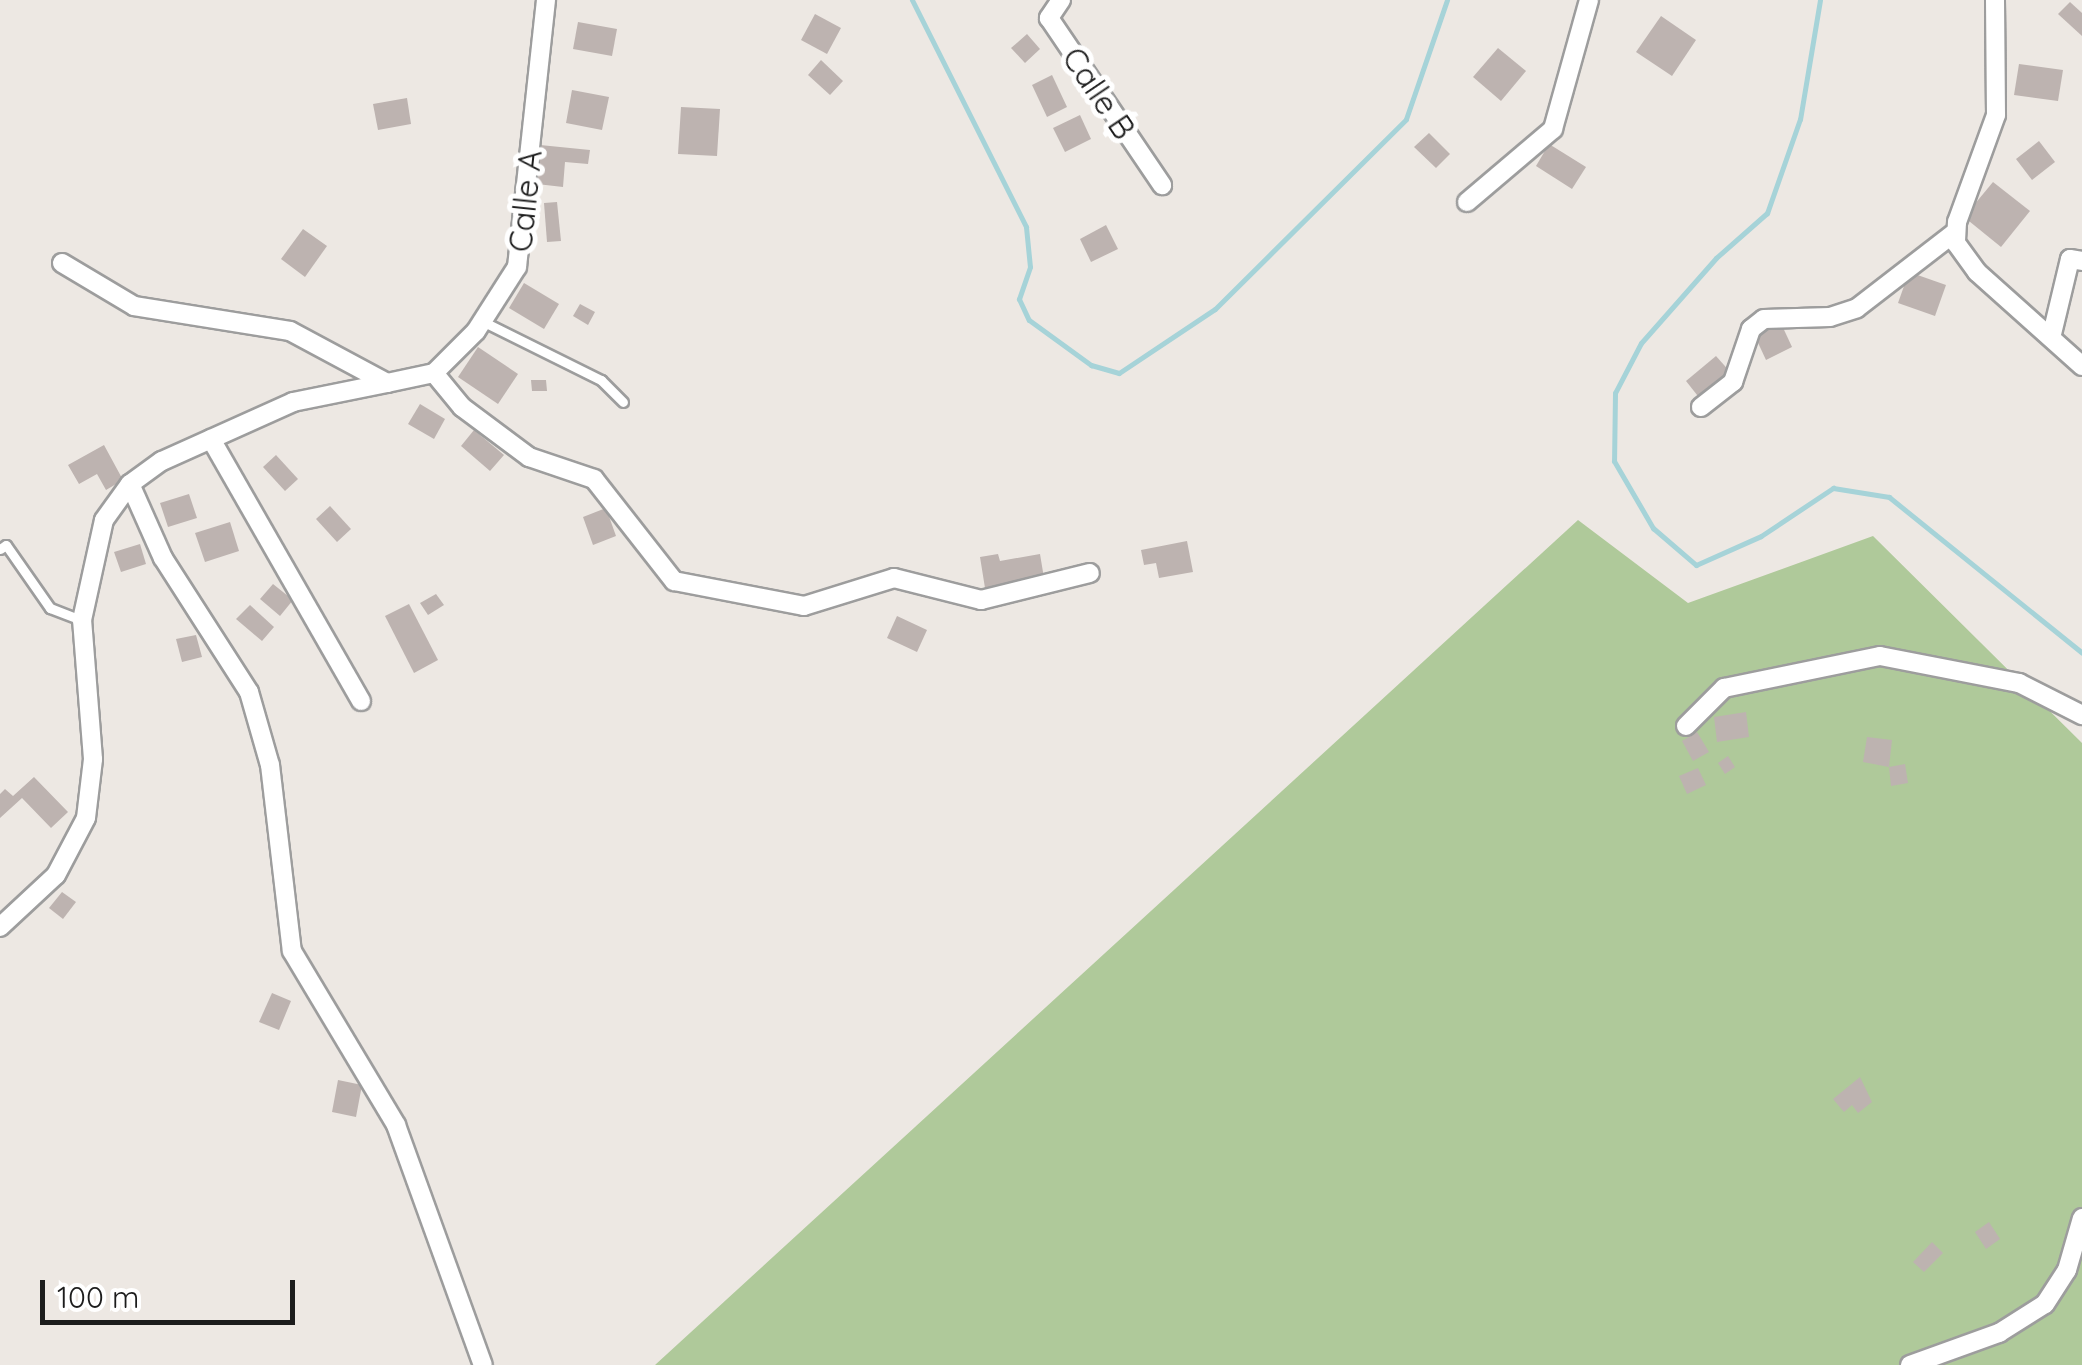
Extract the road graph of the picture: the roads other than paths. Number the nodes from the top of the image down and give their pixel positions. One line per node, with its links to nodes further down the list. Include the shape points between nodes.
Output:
1 (546, 0): 10 (street, Calle A, via 518,268)
2 (1060, 0): 5 (street, Calle B, via 1048,18)
3 (1590, 0): 6 (street, via 1553,128)
4 (1996, 0): 7 (street, via 1996,116)
5 (1162, 186)
6 (1467, 202)
7 (1954, 233): 11 (street, via 1977,272); 16 (street, via 1857,308 1830,317 1764,319 1751,329 1733,382)
8 (2082, 261): 11 (street, via 2070,259)
9 (62, 263): 14 (street, via 134,306 290,331)
10 (482, 321): 13 (street, Calle A); 15 (lane, via 601,380)
11 (2052, 334): 12 (street)
12 (2082, 366)
13 (434, 373): 14 (street); 20 (street, via 462,407 530,457 594,479 674,581 804,606 894,578 981,600)
14 (386, 382): 17 (street, via 293,402)
15 (623, 402)
16 (1700, 407)
17 (211, 439): 18 (street); 22 (street)
18 (130, 484): 21 (street, via 104,520); 27 (street, via 162,558 249,692 270,765 292,951 396,1125)
19 (0, 549): 21 (lane, via 6,545 50,608)
20 (1090, 573)
21 (82, 620): 25 (street, via 93,759 86,818 56,876)
22 (361, 701)
23 (2082, 714): 24 (street, via 2019,683 1880,656 1724,688)
24 (1686, 726)
25 (0, 927)
26 (2082, 1218): 28 (street, via 2066,1270 2045,1304 1999,1333)
27 (483, 1365)
28 (1910, 1365)

